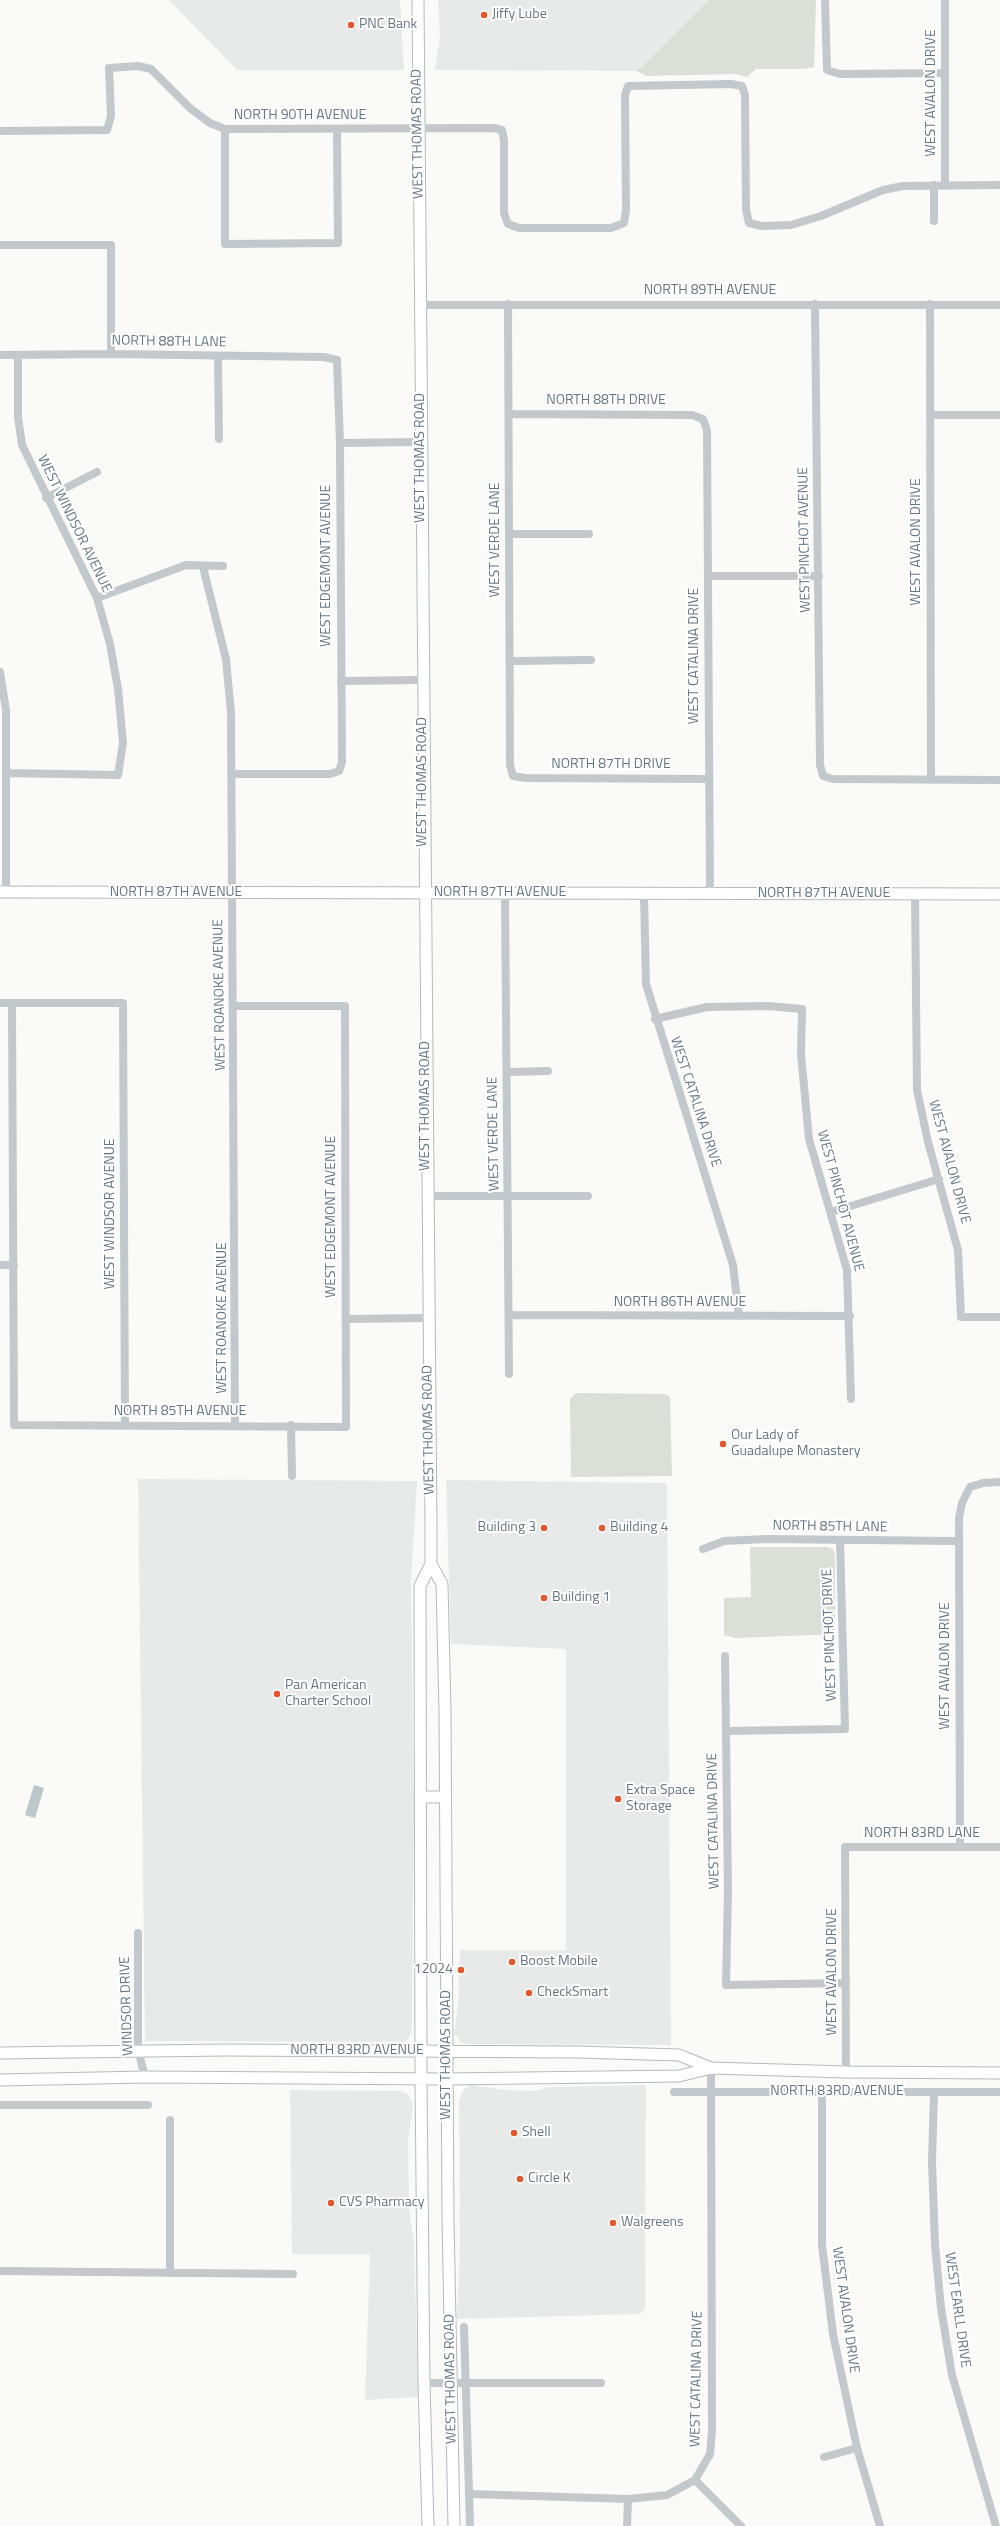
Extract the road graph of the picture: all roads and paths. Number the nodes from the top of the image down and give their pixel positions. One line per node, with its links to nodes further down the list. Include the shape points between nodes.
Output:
1 (418, 0): 5 (main road, WEST THOMAS ROAD)
2 (825, 0): 4 (street, via 827,70 840,74)
3 (945, 0): 4 (street, WEST AVALON DRIVE)
4 (945, 73): 10 (street, WEST AVALON DRIVE)
5 (418, 128): 7 (street, NORTH 90TH AVENUE); 9 (street, NORTH 90TH AVENUE, via 502,130 504,213 508,224 519,228 611,228 624,223 625,96 628,86 742,86 745,96 746,210 749,223 762,226 791,225 821,216 892,187); 14 (main road, WEST THOMAS ROAD)
6 (225, 129): 7 (street, NORTH 90TH AVENUE); 7 (street, via 225,244 338,243); 8 (street, NORTH 90TH AVENUE, via 210,123 191,109 151,69 138,66 109,68 111,116 107,130)
7 (337, 129)
8 (0, 131)
9 (934, 185): 10 (street); 12 (street)
10 (945, 185): 11 (street)
11 (1000, 185)
12 (934, 221)
13 (0, 245): 19 (street, via 111,245)
14 (420, 304): 15 (street, NORTH 89TH AVENUE); 30 (main road, WEST THOMAS ROAD)
15 (508, 304): 16 (street, NORTH 89TH AVENUE); 24 (street, WEST VERDE LANE)
16 (815, 304): 17 (street, NORTH 89TH AVENUE); 38 (street, WEST PINCHOT AVENUE)
17 (930, 304): 18 (street, NORTH 89TH AVENUE); 25 (street, WEST AVALON DRIVE)
18 (1000, 305)
19 (111, 354): 21 (street, NORTH 88TH LANE); 22 (street, NORTH 88TH LANE)
20 (0, 355): 21 (street, NORTH 88TH LANE)
21 (18, 355): 32 (street, WEST WINDSOR AVENUE, via 18,417 22,445)
22 (218, 357): 23 (street, NORTH 88TH LANE, via 324,357); 28 (street)
23 (337, 360): 29 (street, WEST EDGEMONT AVENUE)
24 (509, 414): 27 (street, NORTH 88TH DRIVE, via 692,414); 33 (street, WEST VERDE LANE)
25 (930, 415): 26 (street); 49 (street, WEST AVALON DRIVE)
26 (1000, 416)
27 (704, 419): 37 (street, WEST CATALINA DRIVE, via 707,430)
28 (219, 439)
29 (340, 442): 30 (street); 44 (street, WEST EDGEMONT AVENUE)
30 (421, 442): 43 (main road, WEST THOMAS ROAD)
31 (97, 472): 32 (street)
32 (46, 498): 39 (street, WEST WINDSOR AVENUE, via 75,549)
33 (509, 534): 34 (street); 41 (street, WEST VERDE LANE)
34 (589, 534)
35 (223, 566): 36 (street)
36 (204, 567): 39 (street, via 186,565); 46 (street, WEST ROANOKE AVENUE, via 226,659 231,712)
37 (708, 576): 38 (street); 48 (street, WEST CATALINA DRIVE)
38 (819, 576): 49 (street, WEST PINCHOT AVENUE, via 820,764 823,776)
39 (97, 598): 45 (street, WEST WINDSOR AVENUE, via 110,644 118,689 123,743 118,775)
40 (591, 660): 41 (street)
41 (510, 661): 47 (street, WEST VERDE LANE, via 510,765)
42 (0, 672): 45 (street, via 6,710)
43 (423, 680): 44 (street); 55 (main road, WEST THOMAS ROAD)
44 (341, 681): 46 (street, WEST EDGEMONT AVENUE, via 342,762 339,771 330,774)
45 (6, 773): 51 (street)
46 (232, 774): 52 (street, WEST ROANOKE AVENUE)
47 (513, 776): 48 (street, NORTH 87TH DRIVE)
48 (709, 778): 54 (street, WEST CATALINA DRIVE)
49 (931, 779): 50 (street)
50 (1000, 780)
51 (3, 892): 52 (main road, NORTH 87TH AVENUE)
52 (231, 893): 55 (main road, NORTH 87TH AVENUE); 61 (street, WEST ROANOKE AVENUE)
53 (505, 893): 55 (main road, NORTH 87TH AVENUE); 56 (main road, NORTH 87TH AVENUE); 64 (street, WEST VERDE LANE)
54 (710, 893): 56 (main road, NORTH 87TH AVENUE); 57 (main road, NORTH 87TH AVENUE)
55 (424, 894): 66 (main road, WEST THOMAS ROAD)
56 (644, 894): 62 (street, WEST CATALINA DRIVE, via 646,984)
57 (915, 894): 58 (main road, NORTH 87TH AVENUE); 65 (street, WEST AVALON DRIVE, via 917,1090 922,1119)
58 (1000, 894)
59 (0, 1003): 60 (street)
60 (12, 1003): 71 (street); 80 (street, WEST WINDSOR AVENUE, via 123,1003)
61 (233, 1006): 77 (street, WEST EDGEMONT AVENUE, via 345,1006); 81 (street, WEST ROANOKE AVENUE)
62 (655, 1019): 69 (street, WEST PINCHOT AVENUE, via 707,1007 768,1006 802,1009 801,1054 808,1132); 73 (street, WEST CATALINA DRIVE, via 733,1265)
63 (548, 1071): 64 (street)
64 (507, 1072): 67 (street, WEST VERDE LANE)
65 (939, 1179): 69 (street); 75 (street, WEST AVALON DRIVE, via 958,1250 960,1317)
66 (427, 1196): 67 (street); 76 (main road, WEST THOMAS ROAD)
67 (508, 1196): 68 (street); 72 (street, WEST VERDE LANE)
68 (588, 1196)
69 (831, 1212): 74 (street, WEST PINCHOT AVENUE, via 847,1270)
70 (0, 1265): 71 (street)
71 (14, 1265): 80 (street, NORTH 85TH AVENUE, via 14,1425)
72 (509, 1315): 73 (street, NORTH 86TH AVENUE); 78 (street, WEST VERDE LANE)
73 (739, 1316): 74 (street, NORTH 86TH AVENUE)
74 (850, 1316): 79 (street, WEST PINCHOT AVENUE)
75 (1000, 1317)
76 (428, 1318): 77 (street); 89 (main road, WEST THOMAS ROAD)
77 (346, 1319): 83 (street, WEST EDGEMONT AVENUE)
78 (509, 1374)
79 (851, 1399)
80 (125, 1425): 81 (street, NORTH 85TH AVENUE)
81 (236, 1425): 82 (street, NORTH 85TH AVENUE)
82 (291, 1425): 83 (street, NORTH 85TH AVENUE); 84 (street)
83 (346, 1427)
84 (292, 1476)
85 (1000, 1482): 87 (street, WEST AVALON DRIVE, via 970,1487 962,1503)
86 (840, 1540): 87 (street, NORTH 85TH LANE); 88 (street, NORTH 85TH LANE, via 724,1541); 91 (street, WEST PINCHOT DRIVE, via 845,1729)
87 (958, 1541): 95 (street, WEST AVALON DRIVE)
88 (703, 1549)
89 (431, 1564): 92 (main road, WEST THOMAS ROAD, via 420,1586); 93 (main road, WEST THOMAS ROAD, via 442,1584)
90 (725, 1656): 91 (street, WEST CATALINA DRIVE)
91 (726, 1731): 98 (street, WEST CATALINA DRIVE, via 726,1985)
92 (420, 1797): 93 (main road); 100 (main road, WEST THOMAS ROAD)
93 (445, 1797): 101 (main road, WEST THOMAS ROAD)
94 (845, 1847): 95 (street, NORTH 83RD LANE); 98 (street, WEST AVALON DRIVE)
95 (960, 1847): 96 (street, NORTH 83RD LANE)
96 (1000, 1847)
97 (138, 1934): 99 (street, WINDSOR DRIVE)
98 (846, 1983): 104 (street, WEST AVALON DRIVE)
99 (138, 2050): 100 (main road, NORTH 83RD AVENUE); 102 (main road, NORTH 83RD AVENUE); 106 (street, WINDSOR DRIVE)
100 (421, 2051): 101 (main road, NORTH 83RD AVENUE); 107 (main road, WEST THOMAS ROAD)
101 (446, 2052): 103 (main road, NORTH 83RD AVENUE, via 679,2055); 108 (main road, WEST THOMAS ROAD)
102 (0, 2053)
103 (711, 2068): 104 (main road, NORTH 83RD AVENUE); 108 (main road, NORTH 83RD AVENUE, via 679,2076); 111 (street, WEST CATALINA DRIVE)
104 (846, 2072): 105 (main road, NORTH 83RD AVENUE)
105 (1000, 2073)
106 (145, 2076): 107 (main road, NORTH 83RD AVENUE); 109 (main road, NORTH 83RD AVENUE)
107 (421, 2079): 108 (main road, NORTH 83RD AVENUE); 122 (main road, WEST THOMAS ROAD)
108 (446, 2079): 123 (main road, WEST THOMAS ROAD)
109 (0, 2080)
110 (674, 2092): 111 (street, NORTH 83RD AVENUE)
111 (710, 2092): 112 (street, NORTH 83RD AVENUE); 128 (street, WEST CATALINA DRIVE, via 712,2431 710,2454)
112 (822, 2092): 113 (street, NORTH 83RD AVENUE); 126 (street, WEST AVALON DRIVE, via 822,2245 834,2334)
113 (934, 2092): 114 (street, NORTH 83RD AVENUE); 137 (street, WEST EARLL DRIVE, via 932,2162 941,2308 952,2375)
114 (1000, 2092)
115 (0, 2105): 116 (street)
116 (148, 2105)
117 (170, 2120): 119 (street)
118 (0, 2271): 119 (street)
119 (170, 2272): 120 (street)
120 (293, 2274)
121 (464, 2327): 124 (street, WEST THOMAS ROAD)
122 (424, 2383): 123 (street); 131 (main road, WEST THOMAS ROAD)
123 (452, 2383): 124 (street); 132 (main road, WEST THOMAS ROAD)
124 (466, 2383): 125 (street); 129 (street, WEST THOMAS ROAD)
125 (601, 2384)
126 (857, 2448): 127 (street); 136 (street, WEST AVALON DRIVE)
127 (824, 2457)
128 (695, 2480): 130 (street, via 667,2495); 135 (street)
129 (469, 2494): 130 (street); 133 (street, WEST THOMAS ROAD)
130 (628, 2498): 134 (street)
131 (428, 2526)
132 (454, 2526)
133 (470, 2526)
134 (627, 2526)
135 (741, 2526)
136 (880, 2526)
137 (996, 2526)

